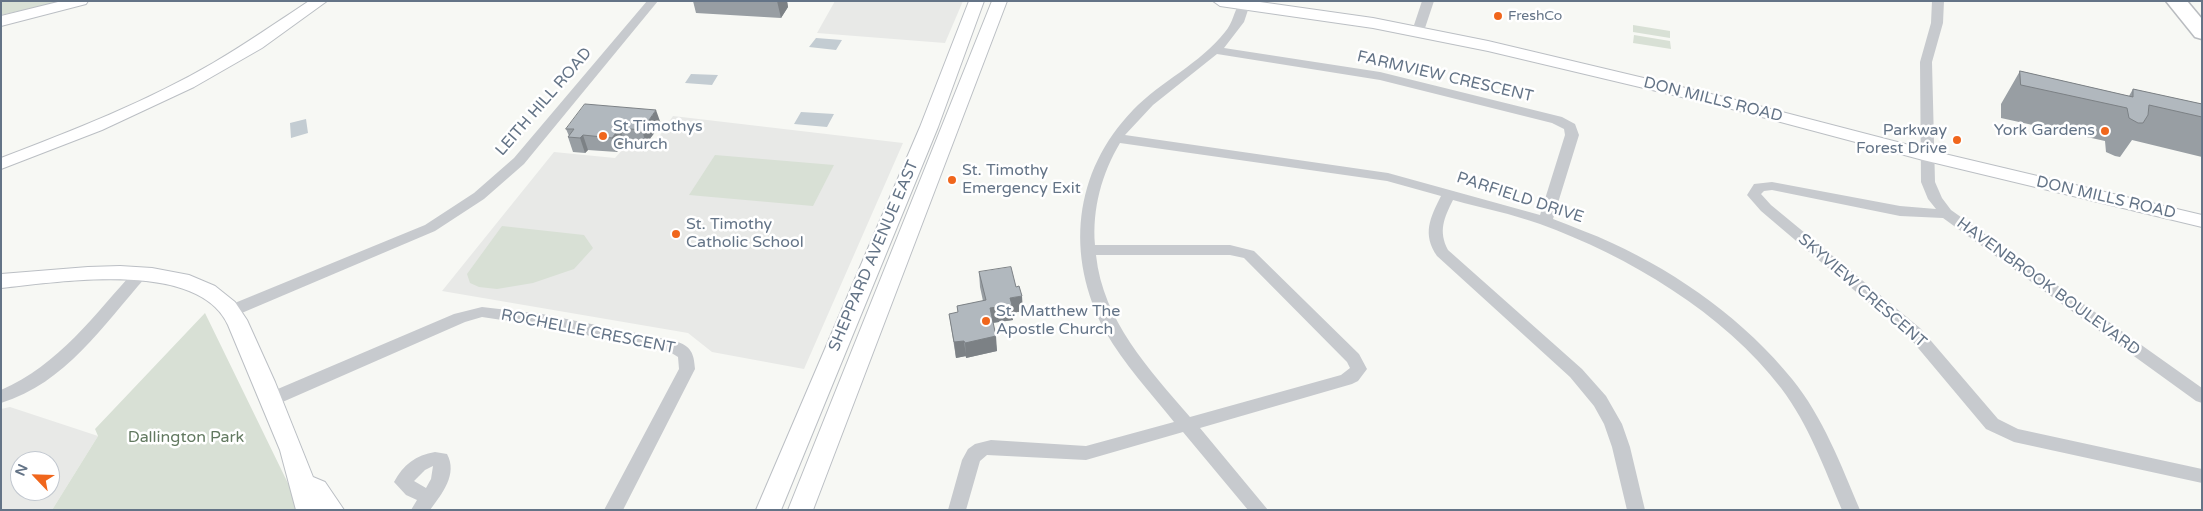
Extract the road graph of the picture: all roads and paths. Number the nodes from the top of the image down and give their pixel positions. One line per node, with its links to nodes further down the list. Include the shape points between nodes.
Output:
1 (81, 1): 12 (main road)
2 (320, 1): 18 (main road, via 247,50 184,85 90,129)
3 (653, 1): 27 (street, LEITH HILL ROAD, via 519,161 479,196 430,228)
4 (976, 1): 37 (main road, SHEPPARD AVENUE EAST, via 929,126)
5 (1000, 1): 38 (main road, SHEPPARD AVENUE EAST)
6 (1220, 1): 11 (main road, DON MILLS ROAD)
7 (1286, 1): 13 (main road, DON MILLS ROAD)
8 (1428, 1): 13 (street)
9 (1938, 1): 17 (street, via 1937,23 1926,62)
10 (2176, 1): 14 (highway)
11 (1244, 4): 13 (main road, DON MILLS ROAD); 15 (street, via 1238,22)
12 (1, 21)
13 (1419, 27): 17 (main road, DON MILLS ROAD, via 1492,37)
14 (2202, 33)
15 (1214, 50): 16 (street, via 1138,112); 22 (street, FARMVIEW CRESCENT, via 1380,76 1557,120 1570,127 1572,135)
16 (1116, 138): 19 (street, PARFIELD DRIVE, via 1388,177); 24 (street, via 1093,182 1087,224)
17 (1929, 148): 20 (main road, DON MILLS ROAD); 21 (street, HAVENBROOK BOULEVARD, via 1928,182); 23 (main road, DON MILLS ROAD)
18 (1, 164)
19 (1450, 194): 22 (street, PARFIELD DRIVE); 41 (street, via 1433,228 1434,241 1442,253 1576,373 1600,401 1621,447)
20 (2202, 209)
21 (1946, 213): 29 (street, HAVENBROOK BOULEVARD); 32 (street, SKYVIEW CRESCENT, via 1900,211 1772,186 1759,187 1754,195 1914,332 1992,424 2014,435)
22 (1545, 221): 42 (street, PARFIELD DRIVE, via 1641,264 1687,293 1739,334 1787,384 1809,418)
23 (2202, 221)
24 (1088, 250): 31 (street, via 1099,300 1107,319 1148,379); 31 (street, via 1230,250 1249,254 1358,365 1356,373 1346,380)
25 (140, 273): 26 (main road); 27 (main road, via 198,287); 28 (street, via 51,369)
26 (1, 280)
27 (232, 311): 30 (main road)
28 (1, 397)
29 (2202, 397)
30 (272, 399): 33 (main road); 36 (street, ROCHELLE CRESCENT, via 460,318 482,312 542,320 675,347 686,354 687,369)
31 (1186, 424): 39 (street, via 1086,453 982,448 971,460); 40 (street)
32 (2202, 476)
33 (302, 483): 34 (main road, via 302,499); 35 (main road, via 316,489)
34 (309, 510)
35 (332, 510)
36 (613, 510)
37 (768, 510)
38 (800, 510)
39 (957, 510)
40 (1259, 510)
41 (1636, 510)
42 (1851, 510)

